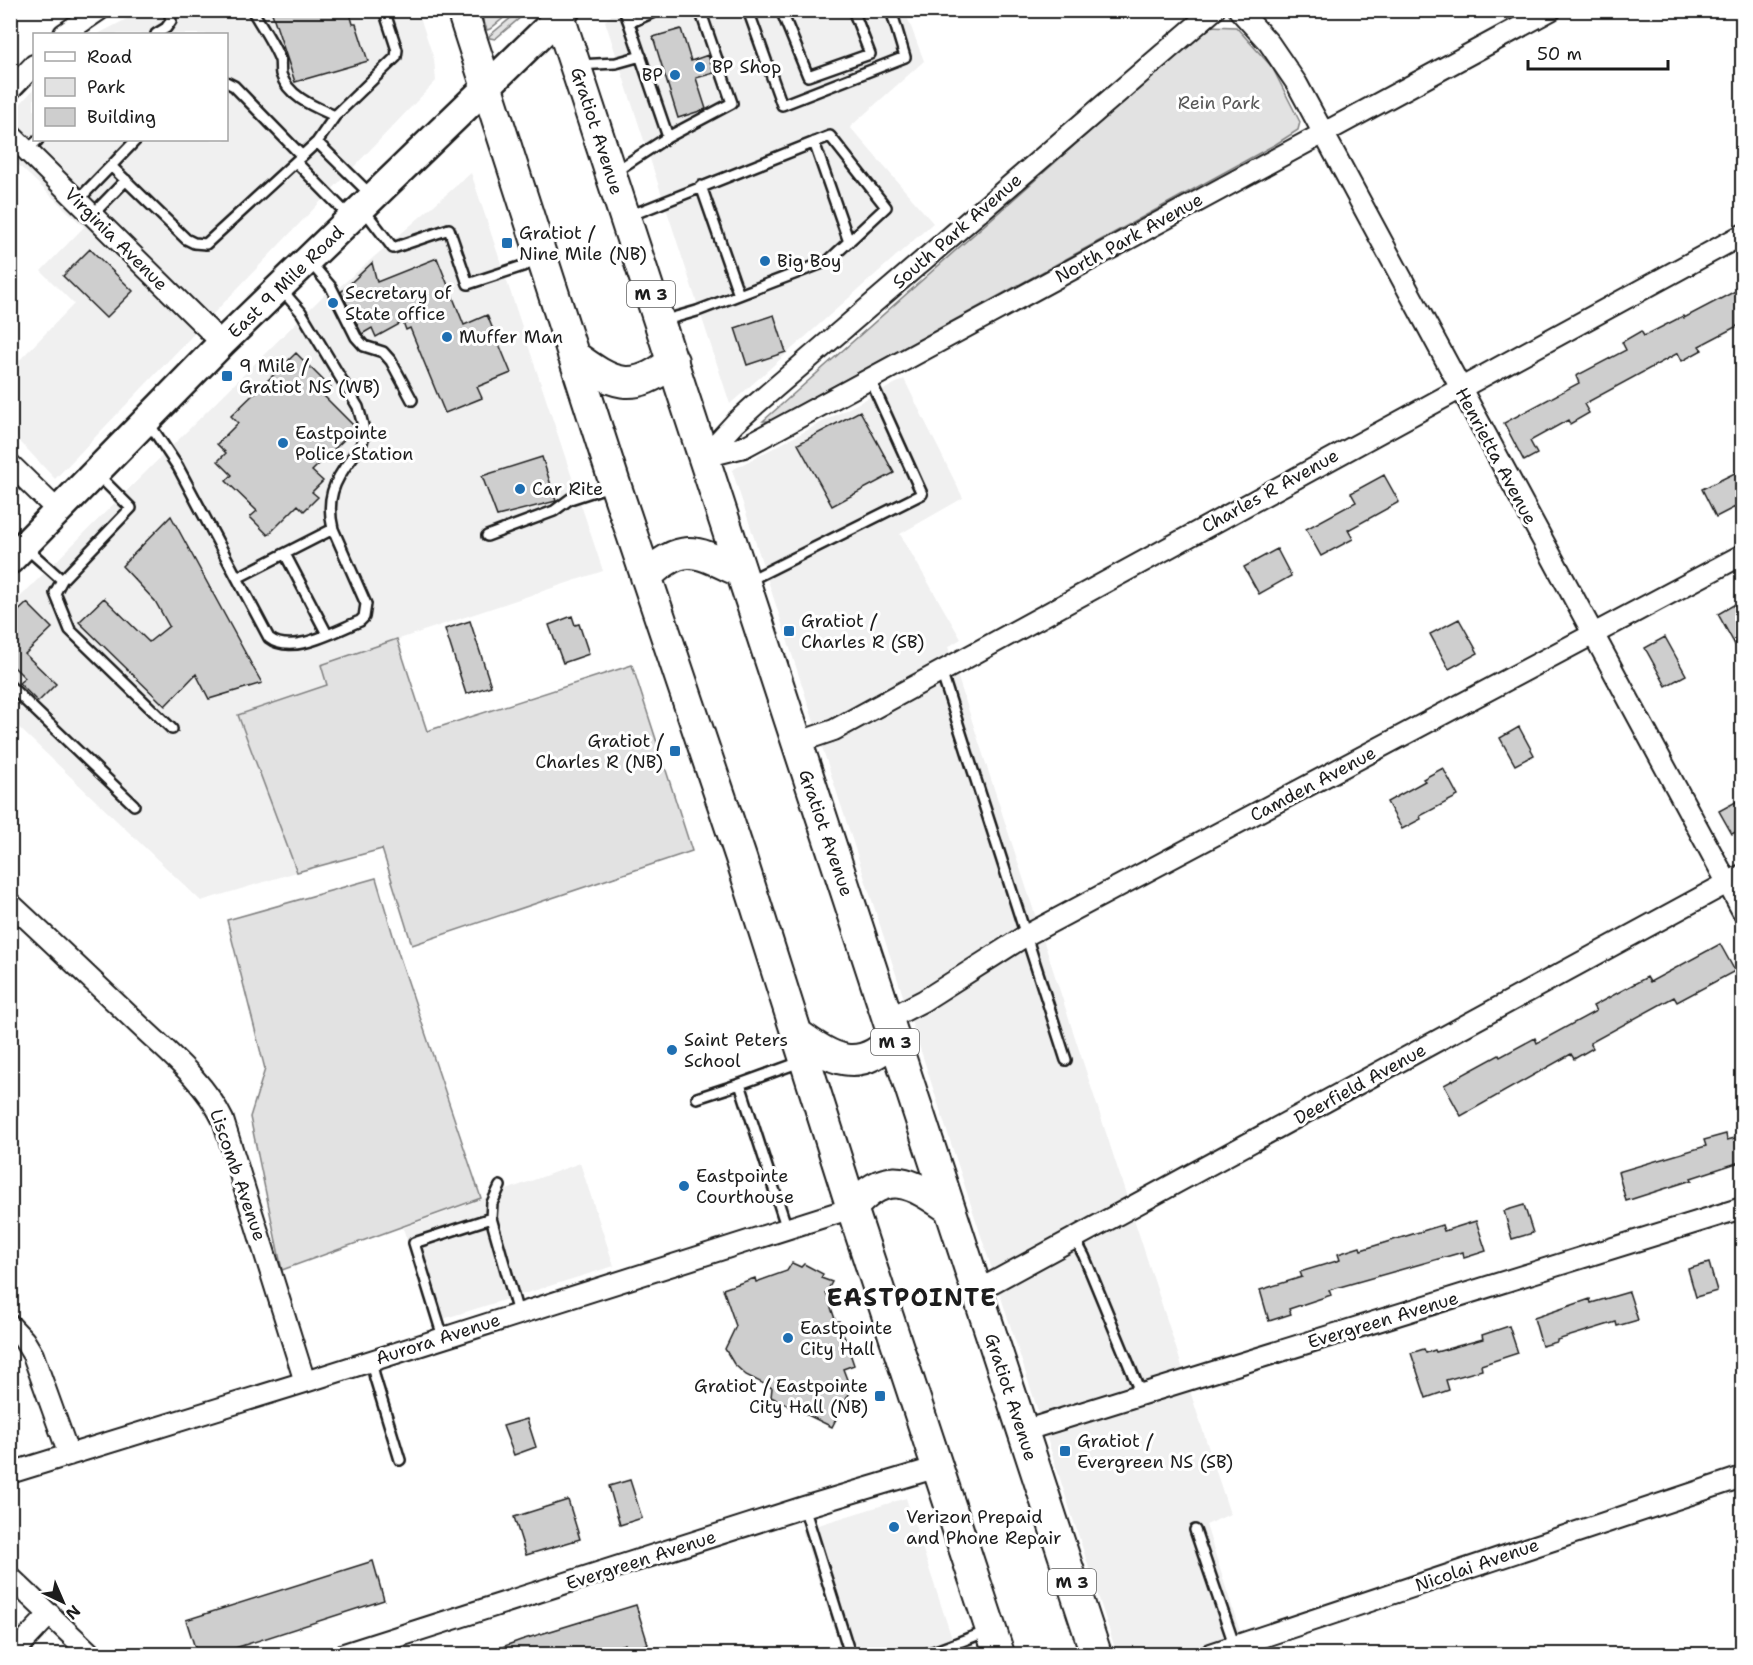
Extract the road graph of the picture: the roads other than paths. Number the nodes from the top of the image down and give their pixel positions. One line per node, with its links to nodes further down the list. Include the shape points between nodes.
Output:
1 (99, 10): 18 (street)
2 (169, 10): 19 (lane, via 171,21)
3 (252, 10): 26 (lane, via 280,60 281,73 291,90)
4 (384, 10): 26 (lane, via 396,57)
5 (462, 10): 24 (main road)
6 (624, 10): 17 (lane)
7 (658, 10): 17 (lane)
8 (700, 10): 29 (lane, via 732,103)
9 (748, 10): 12 (lane, via 782,105 905,57)
10 (781, 10): 11 (lane, via 808,76 870,54)
11 (853, 10)
12 (891, 10)
13 (1214, 10): 57 (street, South Park Avenue, via 755,405)
14 (1239, 10): 27 (street, Henrietta Avenue, via 1269,43)
15 (1551, 10): 27 (street, North Park Avenue)
16 (561, 13): 21 (main road, Gratiot Avenue / M 3); 24 (main road, East 9 Mile Road)
17 (629, 23): 20 (lane)
18 (65, 33)
19 (158, 33)
20 (641, 56): 21 (lane, via 616,63); 29 (lane)
21 (575, 65): 36 (main road, Gratiot Avenue / M 3)
22 (33, 66): 25 (street)
23 (228, 83): 34 (lane)
24 (487, 87): 40 (main road, East 9 Mile Road); 45 (main road)
25 (10, 90)
26 (335, 116): 31 (lane)
27 (1323, 133): 53 (street, North Park Avenue); 54 (street, Henrietta Avenue)
28 (10, 134): 33 (street, Virginia Avenue)
29 (668, 137): 36 (lane)
30 (135, 141): 35 (lane)
31 (317, 142): 34 (lane); 40 (lane)
32 (813, 142): 38 (lane); 44 (lane); 44 (lane, via 830,136 886,207)
33 (32, 145): 39 (street, Virginia Avenue)
34 (299, 159): 37 (lane, via 206,244 186,239); 40 (lane)
35 (111, 166): 37 (lane); 39 (lane)
36 (611, 174): 42 (main road, Gratiot Avenue / M 3)
37 (126, 180): 41 (lane)
38 (701, 186): 42 (lane); 48 (lane)
39 (78, 200): 41 (street, Virginia Avenue)
40 (362, 208): 45 (lane, via 393,248 449,229 468,284); 46 (main road, East 9 Mile Road)
41 (92, 215): 50 (street, Virginia Avenue)
42 (626, 217): 49 (main road, Gratiot Avenue / M 3)
43 (1743, 235): 54 (street, Charles R Avenue)
44 (849, 242): 48 (lane, via 828,261)
45 (542, 259): 51 (main road)
46 (309, 260): 47 (main road, East 9 Mile Road); 55 (lane, via 331,287 356,337 391,361)
47 (280, 288): 50 (main road, East 9 Mile Road); 62 (lane, via 301,312 358,407 362,424 364,438 360,448 332,489)
48 (739, 295): 49 (lane)
49 (660, 321): 52 (main road, Gratiot Avenue / M 3)
50 (222, 344): 56 (main road, East 9 Mile Road)
51 (573, 355): 52 (main road, via 598,373 627,382 653,377); 60 (main road)
52 (673, 361): 57 (main road, Gratiot Avenue / M 3)
53 (870, 379): 57 (street, North Park Avenue, via 744,447); 68 (lane, via 922,495)
54 (1459, 388): 72 (street, Henrietta Avenue); 73 (street, Charles R Avenue)
55 (411, 400)
56 (146, 420): 59 (main road, East 9 Mile Road); 69 (lane, via 178,467)
57 (704, 457): 68 (main road, Gratiot Avenue / M 3)
58 (10, 464): 61 (street)
59 (95, 472): 61 (main road, East 9 Mile Road); 70 (lane, via 131,508)
60 (615, 484): 63 (lane, via 570,499 554,512); 67 (main road)
61 (57, 510): 64 (main road, East 9 Mile Road)
62 (333, 529): 65 (lane); 71 (lane, via 366,611 360,621)
63 (487, 536)
64 (17, 553): 70 (lane)
65 (285, 554): 69 (lane); 71 (lane)
66 (1743, 555): 72 (street, Camden Avenue)
67 (646, 577): 68 (main road, via 680,552 703,555); 83 (main road)
68 (743, 577): 76 (main road, Gratiot Avenue / M 3)
69 (237, 578): 71 (lane, via 268,638 275,643 299,644)
70 (62, 580): 75 (lane, via 55,593 70,630)
71 (327, 634)
72 (1594, 636): 78 (street, Henrietta Avenue); 81 (street, Camden Avenue)
73 (941, 671): 76 (street, Charles R Avenue, via 834,730); 81 (lane)
74 (10, 686): 77 (lane)
75 (172, 729)
76 (796, 743): 82 (main road, Gratiot Avenue / M 3)
77 (134, 805)
78 (1735, 879): 80 (street, Henrietta Avenue); 93 (street, Deerfield Avenue)
79 (10, 903): 99 (street, Liscomb Avenue, via 176,1059 217,1107)
80 (1743, 909)
81 (1025, 936): 82 (street, Camden Avenue, via 923,1001); 84 (lane)
82 (891, 1028): 83 (main road, via 874,1055 864,1060); 89 (main road, Gratiot Avenue / M 3)
83 (800, 1047): 85 (lane); 88 (main road)
84 (1066, 1060)
85 (740, 1084): 86 (lane); 92 (lane)
86 (697, 1098)
87 (500, 1186): 91 (lane, via 492,1203)
88 (852, 1208): 89 (main road, via 869,1190 891,1182 913,1186); 92 (street, Aurora Avenue); 104 (main road)
89 (949, 1208): 94 (main road, Gratiot Avenue / M 3)
90 (1743, 1208): 100 (street, Evergreen Avenue)
91 (491, 1218): 95 (lane); 97 (lane, via 414,1243)
92 (787, 1228): 95 (street, Aurora Avenue)
93 (1075, 1239): 94 (street, Deerfield Avenue); 100 (lane)
94 (976, 1291): 101 (main road, Gratiot Avenue / M 3)
95 (518, 1313): 97 (street, Aurora Avenue)
96 (10, 1325): 102 (street, via 33,1355)
97 (443, 1337): 98 (street, Aurora Avenue)
98 (372, 1360): 99 (street, Aurora Avenue); 103 (lane)
99 (305, 1382): 102 (street, Aurora Avenue)
100 (1141, 1394): 101 (street, Evergreen Avenue)
101 (1023, 1431): 118 (main road, Gratiot Avenue / M 3)
102 (69, 1455): 105 (street, Aurora Avenue)
103 (400, 1460)
104 (938, 1467): 107 (street, Evergreen Avenue); 111 (main road)
105 (17, 1471)
106 (1743, 1477): 112 (street, Nicolai Avenue)
107 (804, 1507): 115 (street, Evergreen Avenue); 116 (lane)
108 (1195, 1530): 112 (lane)
109 (10, 1577): 110 (street)
110 (50, 1614): 113 (street); 114 (street)
111 (995, 1643): 117 (lane, via 955,1642 951,1647)
112 (1236, 1651): 119 (street, Nicolai Avenue)
113 (12, 1654)
114 (91, 1654)
115 (344, 1654)
116 (850, 1654)
117 (926, 1654)
118 (1096, 1654)
119 (1211, 1654)

